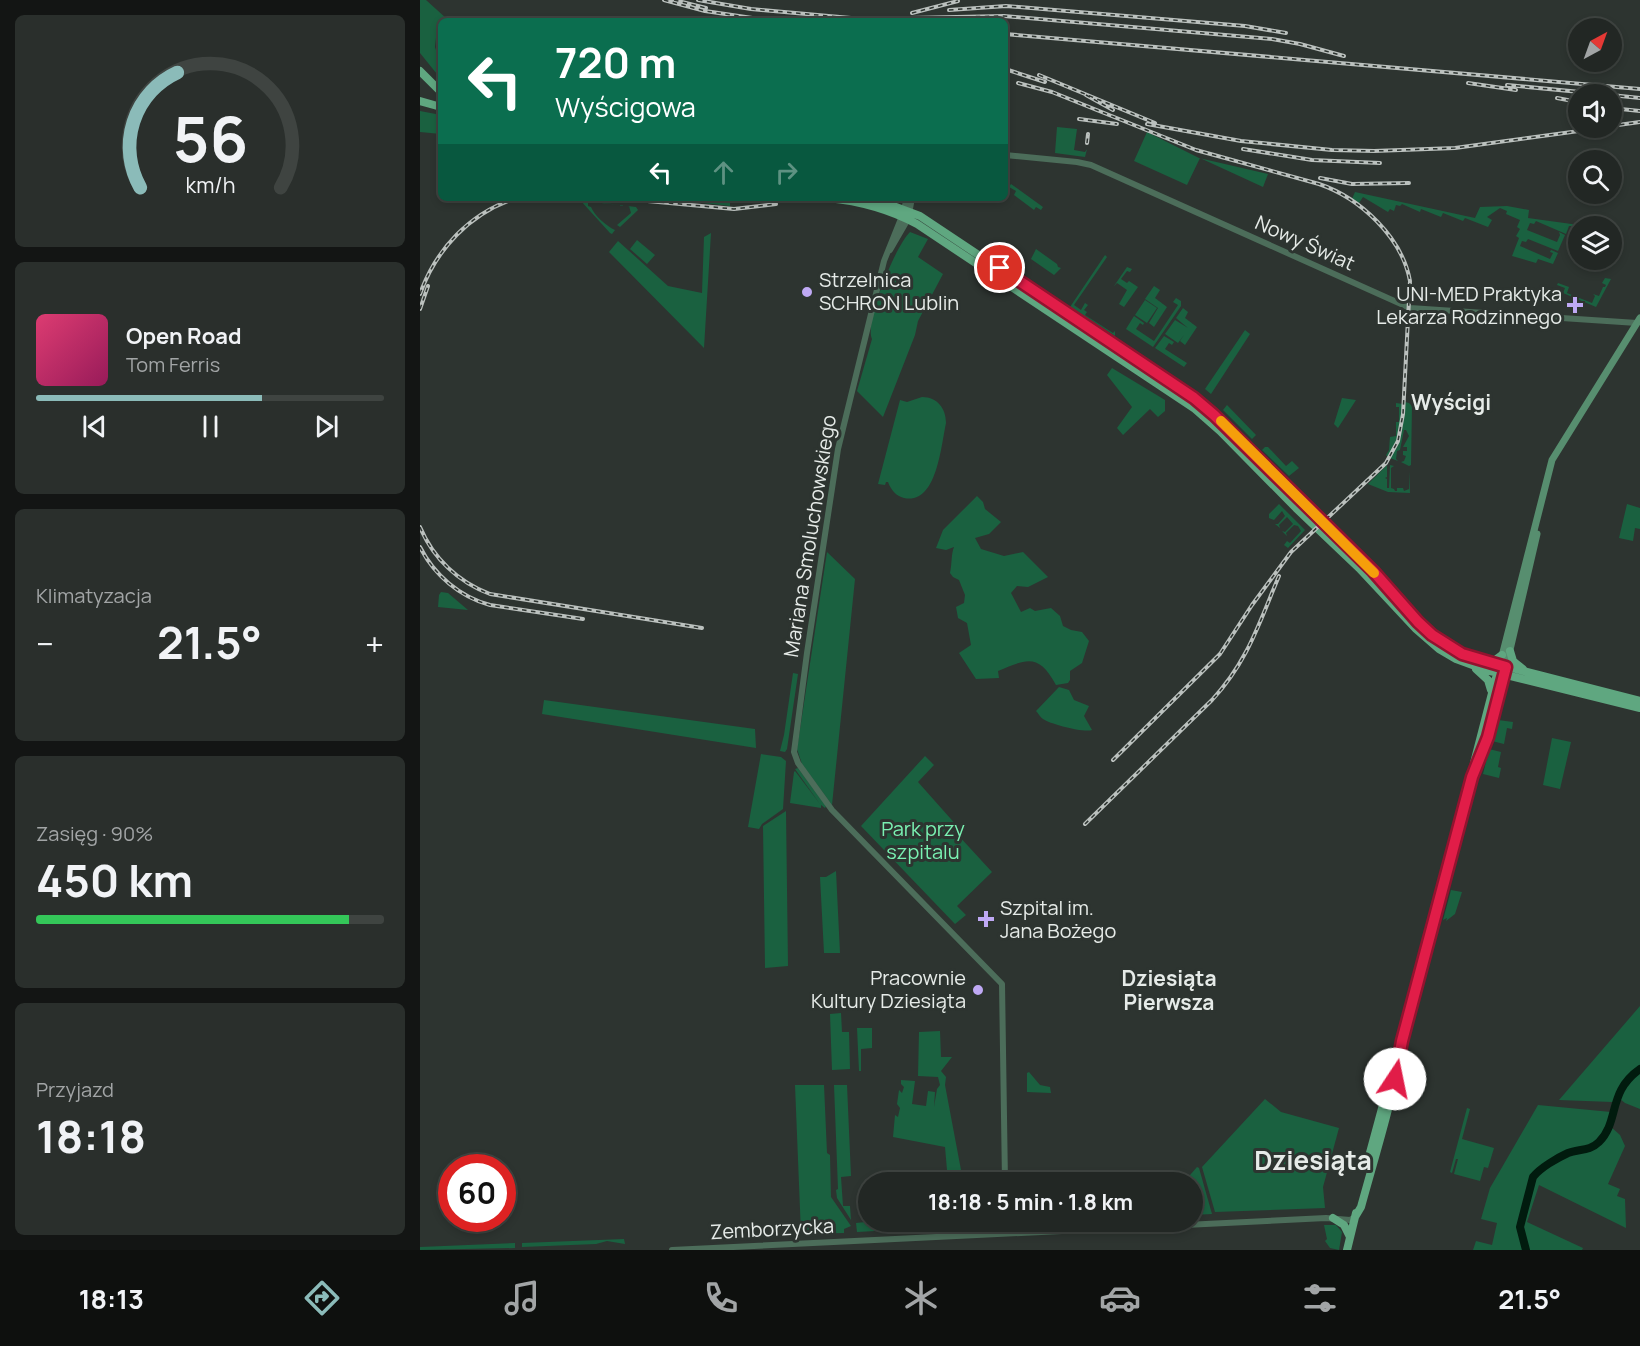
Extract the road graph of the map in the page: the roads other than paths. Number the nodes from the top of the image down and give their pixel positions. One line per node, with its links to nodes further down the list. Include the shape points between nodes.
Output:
1 (420, 70): 2 (main road)
2 (438, 89)
3 (422, 102): 4 (main road)
4 (438, 106)
5 (1008, 155): 11 (street, Nowy Świat, via 1091,165 1410,308)
6 (851, 201): 10 (main road)
7 (878, 201): 10 (main road)
8 (907, 201): 10 (street, Mariana Smoluchowskiego)
9 (911, 201): 10 (street, Mariana Smoluchowskiego)
10 (906, 214): 13 (main road, via 1014,278 1199,402 1373,571 1425,629 1449,647); 14 (main road, via 1195,409 1359,568 1427,640 1445,654); 21 (street, Mariana Smoluchowskiego, via 900,234 885,255 833,471 794,748 798,763 837,816 1002,984)
11 (1638, 320): 12 (main road, via 1566,437 1543,505)
12 (1506, 653): 13 (main road); 15 (main road); 16 (main road, via 1517,665)
13 (1486, 662): 15 (main road)
14 (1470, 665): 15 (main road); 17 (main road, via 1486,677)
15 (1503, 671): 16 (main road); 17 (main road); 19 (main road); 20 (main road, via 1488,737)
16 (1538, 676): 18 (main road)
17 (1491, 695): 20 (main road)
18 (1640, 701)
19 (1640, 708)
20 (1472, 777): 22 (main road, via 1402,1041 1383,1129)
21 (1005, 1172)
22 (1355, 1217): 23 (street, Zemborzycka); 26 (main road)
23 (1333, 1218): 24 (street, Zemborzycka); 26 (main road, via 1344,1225)
24 (1018, 1233): 25 (street, Zemborzycka)
25 (1005, 1234): 27 (street, Zemborzycka)
26 (1350, 1237): 28 (main road)
27 (672, 1250)
28 (1347, 1250)

